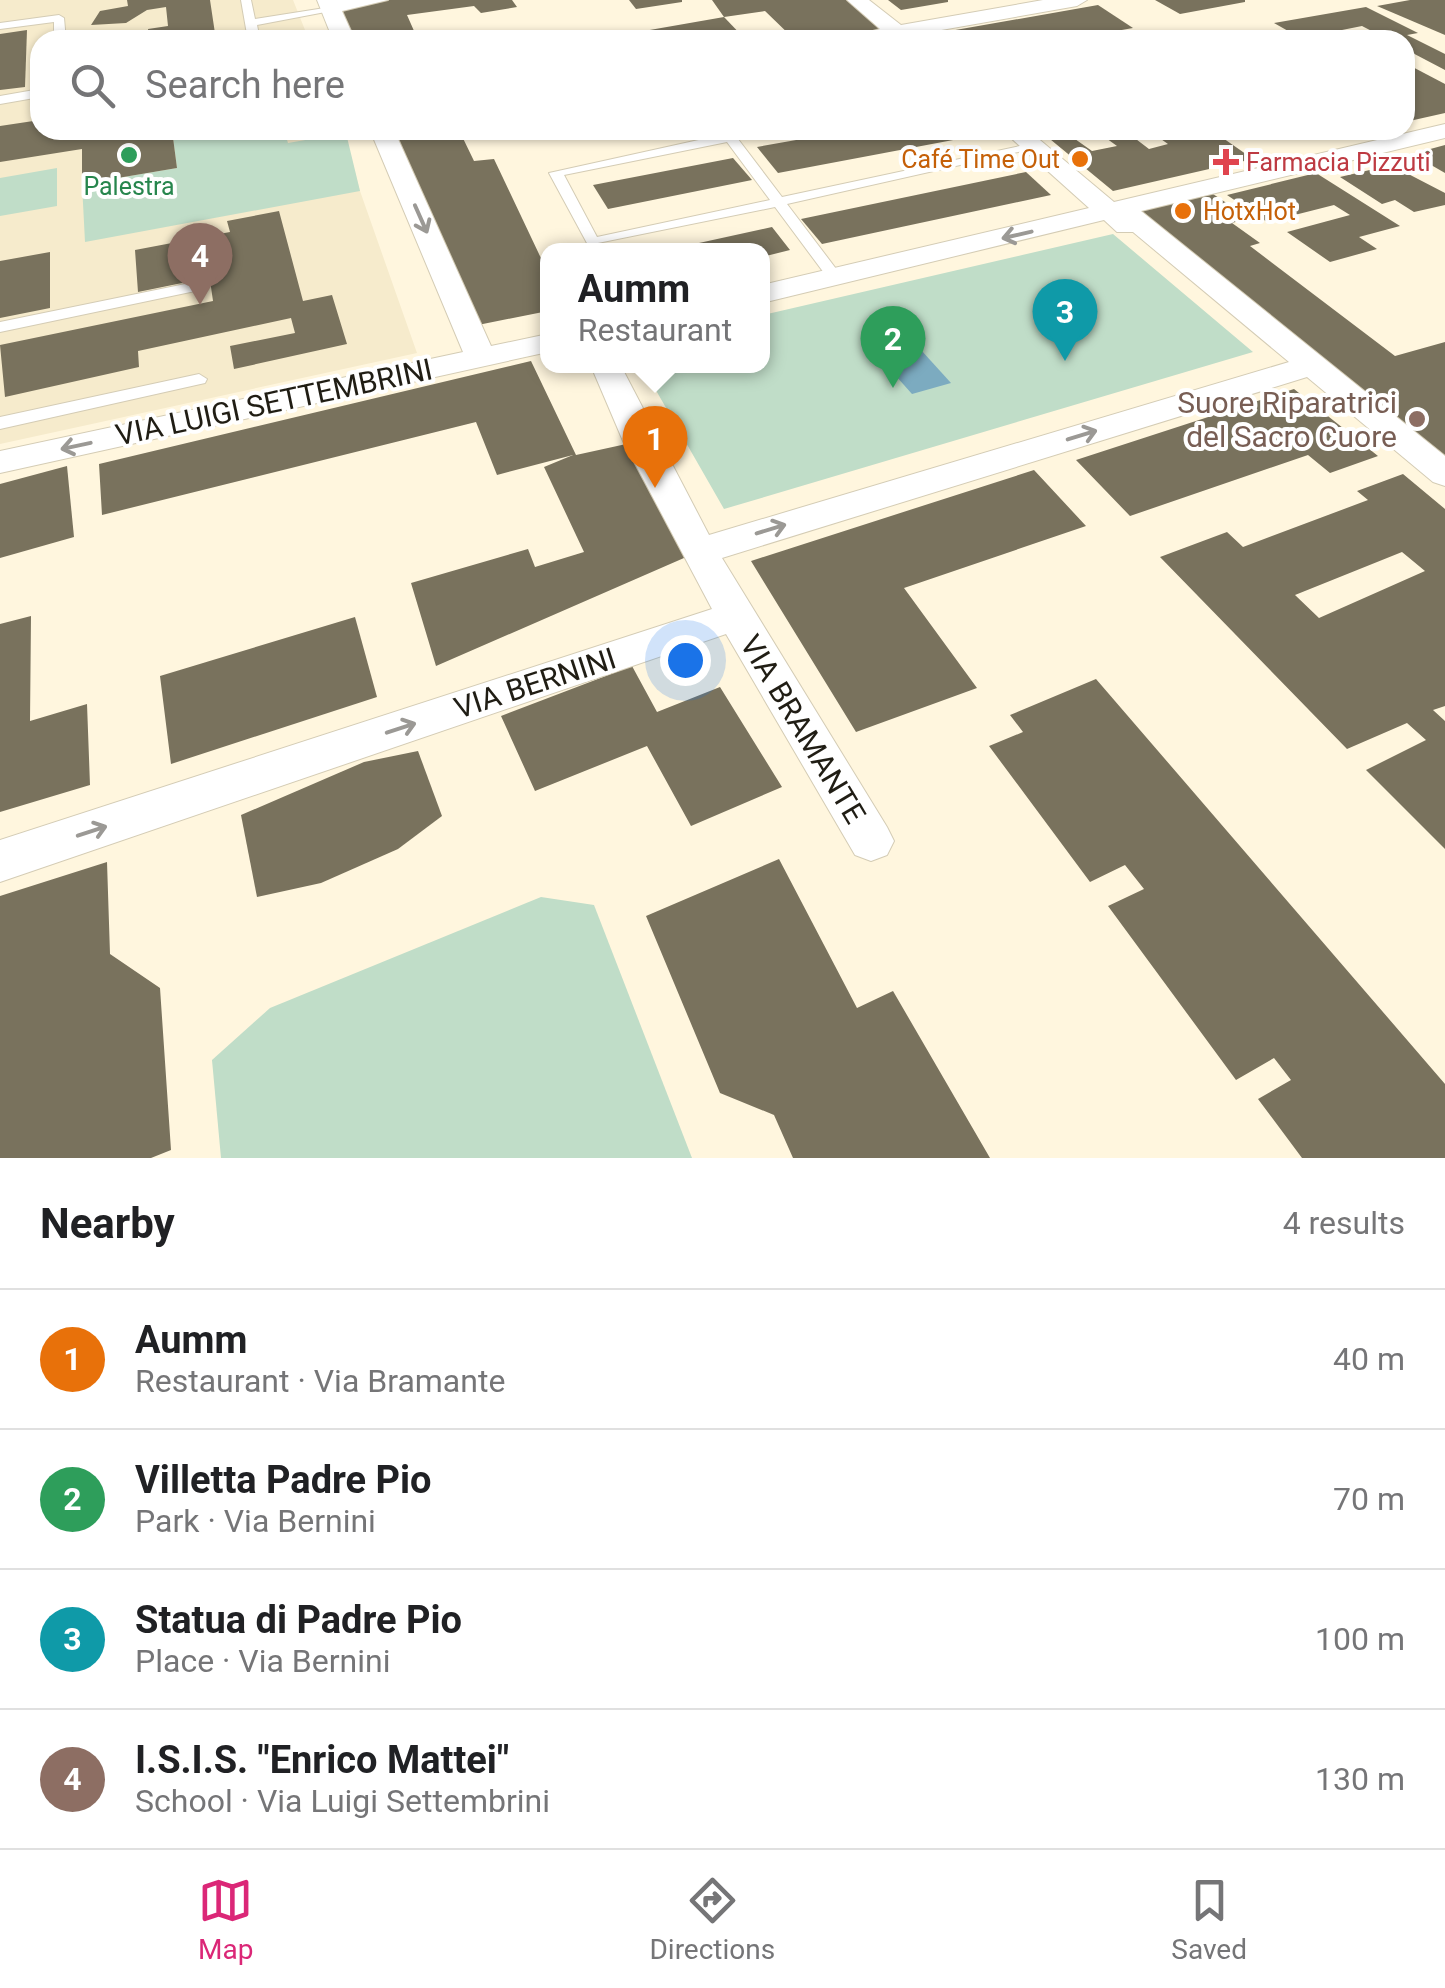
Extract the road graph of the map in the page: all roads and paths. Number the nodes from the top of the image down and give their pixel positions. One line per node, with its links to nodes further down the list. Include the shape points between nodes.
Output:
1 (246, 0): 6 (lane)
2 (378, 0): 5 (street)
3 (857, 0): 11 (street)
4 (1077, 0): 12 (street)
5 (329, 6): 6 (lane); 10 (street)
6 (250, 23): 9 (lane)
7 (0, 26): 8 (lane, via 59,18)
8 (60, 30)
9 (252, 30)
10 (340, 30)
11 (895, 30)
12 (926, 30)
13 (30, 95): 14 (lane)
14 (0, 100)
15 (1445, 131): 16 (street)
16 (1415, 138)
17 (386, 140): 30 (street, one-way to 30)
18 (711, 140): 23 (lane, via 556,173 594,242)
19 (733, 140): 23 (lane)
20 (1026, 140): 22 (street)
21 (1409, 140): 24 (street)
22 (1034, 147): 23 (lane); 24 (street)
23 (780, 204): 25 (lane)
24 (1118, 212): 25 (street, one-way to 25); 31 (street)
25 (835, 278): 27 (street)
26 (194, 288): 28 (lane)
27 (770, 292)
28 (0, 327)
29 (540, 345): 30 (street, VIA LUIGI SETTEMBRINI)
30 (481, 357): 35 (street, VIA LUIGI SETTEMBRINI, one-way to 35)
31 (1305, 368): 36 (street); 37 (street, one-way to 31)
32 (609, 373): 37 (street)
33 (198, 378): 34 (lane)
34 (0, 422)
35 (0, 462)
36 (1445, 474)
37 (700, 551): 38 (street)
38 (735, 616): 39 (street, VIA BRAMANTE); 40 (street, VIA BERNINI, one-way to 38)
39 (871, 841)
40 (0, 861)

